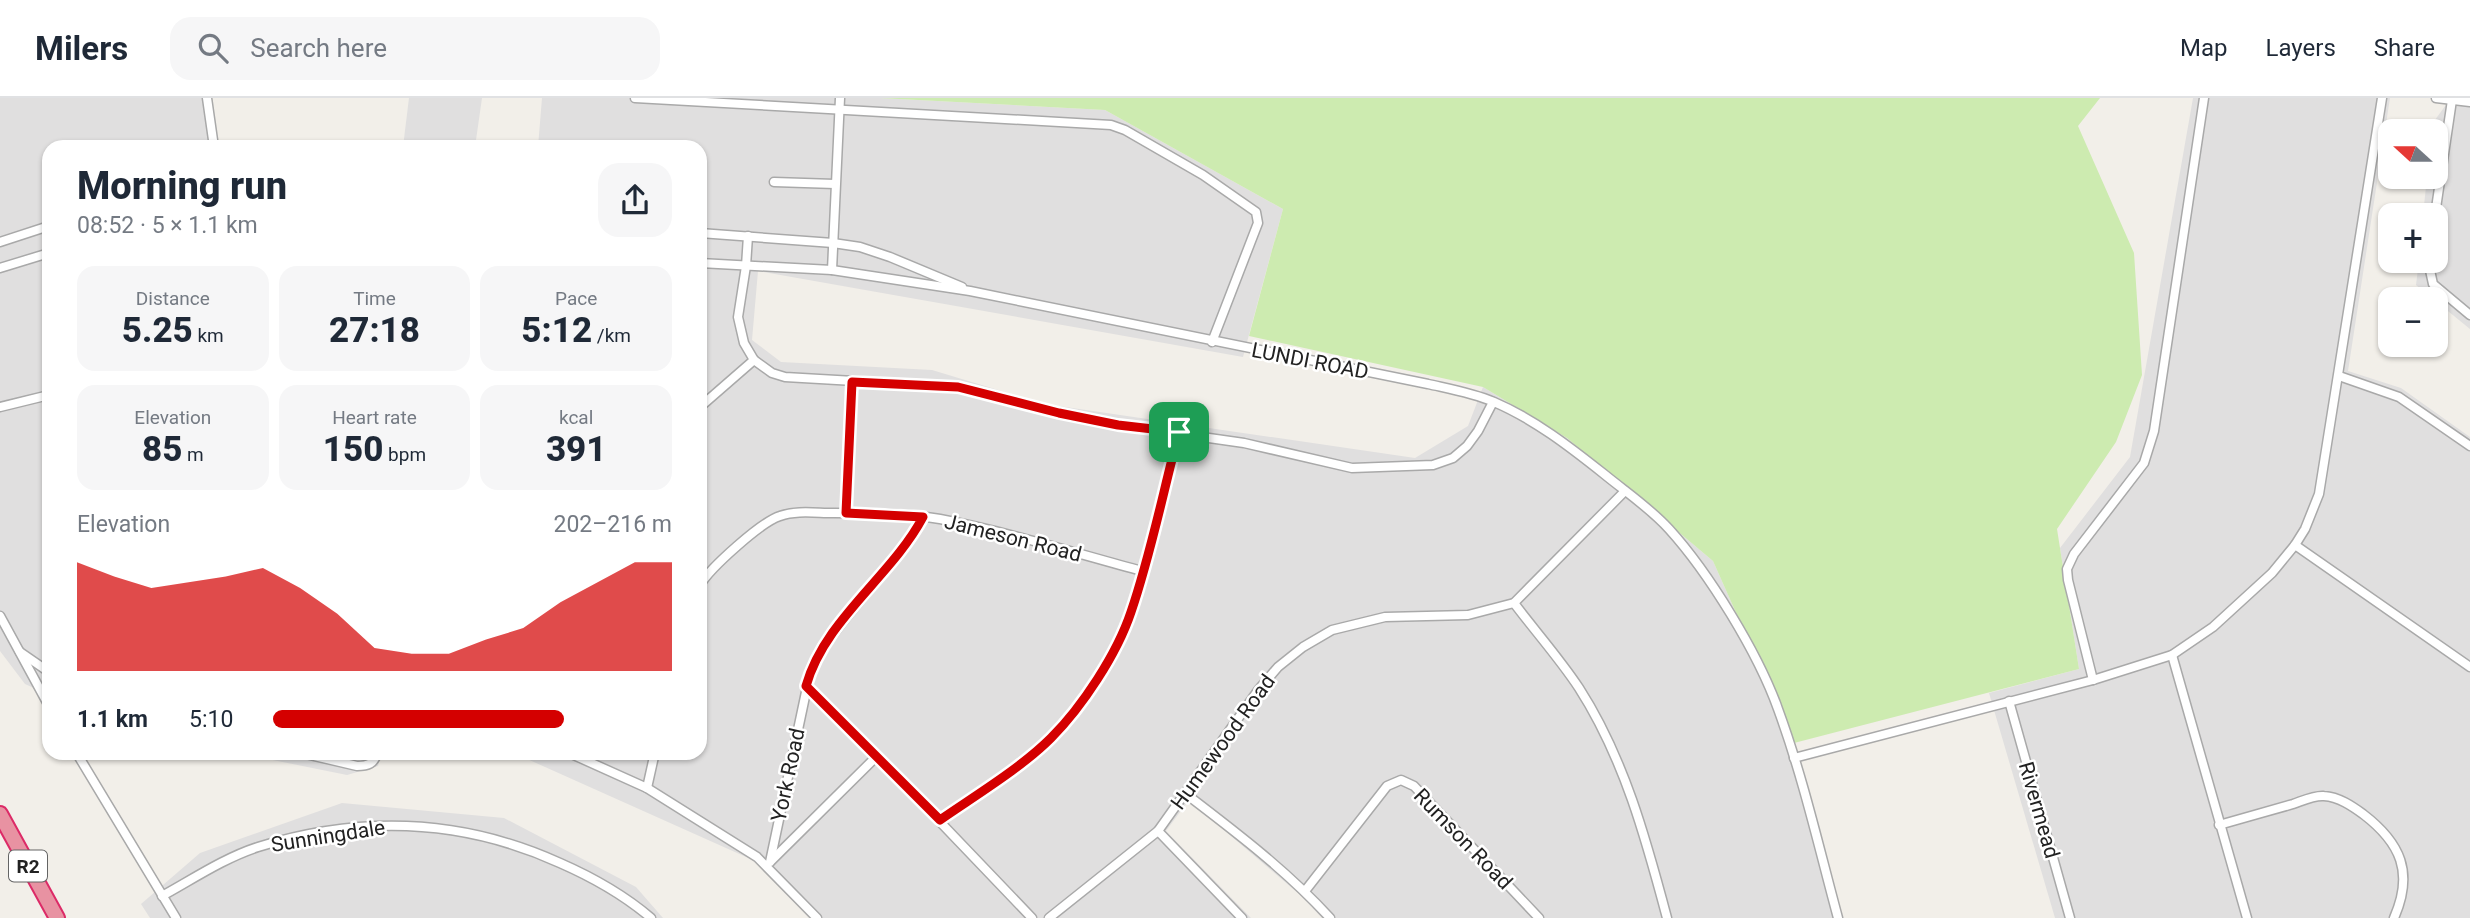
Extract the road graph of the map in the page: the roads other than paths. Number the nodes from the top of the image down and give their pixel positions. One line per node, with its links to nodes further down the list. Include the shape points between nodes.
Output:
1 (207, 98): 10 (street)
2 (635, 98): 9 (street)
3 (840, 98): 9 (street)
4 (2204, 98): 49 (street, via 2154,431 2144,464 2067,569)
5 (2382, 98): 29 (street)
6 (2437, 98): 7 (street)
7 (2452, 100): 8 (street); 13 (street)
8 (2470, 102)
9 (839, 110): 12 (street); 27 (street, via 1111,125 1203,175 1253,208 1258,223)
10 (213, 140)
11 (774, 182): 12 (street)
12 (835, 184): 18 (street)
13 (2437, 203)
14 (42, 228): 17 (street)
15 (707, 233): 16 (street, LUNDI ROAD)
16 (748, 236): 18 (street, LUNDI ROAD); 21 (street)
17 (0, 242)
18 (833, 243): 23 (street); 25 (street, LUNDI ROAD, via 890,257)
19 (42, 255): 22 (street)
20 (707, 263): 21 (street, LUNDI ROAD)
21 (746, 265): 23 (street, LUNDI ROAD); 28 (street, via 738,317)
22 (0, 268)
23 (832, 270): 25 (street, LUNDI ROAD)
24 (2431, 273): 26 (street, via 2434,284)
25 (970, 291): 27 (street, LUNDI ROAD)
26 (2470, 315)
27 (1212, 342): 33 (street, LUNDI ROAD, via 1415,381)
28 (754, 360): 30 (street, via 785,377); 32 (street)
29 (2339, 376): 36 (street, via 2399,397); 40 (street, via 2319,494)
30 (852, 382): 35 (street, via 958,387 1059,413); 38 (street)
31 (42, 397): 34 (street)
32 (707, 401)
33 (1493, 402): 35 (street, via 1462,452 1433,465 1352,468); 37 (street, LUNDI ROAD, via 1566,444)
34 (0, 407)
35 (1179, 432): 41 (street)
36 (2470, 446)
37 (1625, 491): 43 (street); 54 (street, LUNDI ROAD, via 1667,526 1714,590 1762,673)
38 (846, 513): 39 (street, Jameson Road); 42 (street, Jameson Road, via 777,517)
39 (923, 517): 41 (street, Jameson Road); 50 (street, York Road, via 819,653)
40 (2295, 545): 46 (street, via 2254,592); 48 (street)
41 (1142, 571): 63 (street, via 1115,648 1067,720 1042,747)
42 (707, 578)
43 (1514, 603): 61 (street, Humewood Road, via 1468,615 1385,617 1332,630 1278,667); 78 (street, via 1580,689 1606,738 1632,798)
44 (0, 616): 45 (street)
45 (18, 651): 47 (street); 51 (street)
46 (2172, 655): 49 (street); 64 (street)
47 (42, 667)
48 (2470, 667)
49 (2093, 680): 52 (street)
50 (806, 686): 53 (street); 66 (street, York Road)
51 (42, 694)
52 (2009, 701): 54 (street); 80 (street, Rivermead)
53 (877, 756): 63 (street); 66 (street)
54 (1794, 758): 79 (street, LUNDI ROAD)
55 (81, 760): 68 (street)
56 (331, 760): 57 (street, via 357,766)
57 (374, 760)
58 (584, 760): 60 (street)
59 (653, 760): 60 (street)
60 (647, 788): 66 (street)
61 (1186, 794): 65 (street, Humewood Road); 67 (street)
62 (0, 814): 69 (highway, R2)
63 (940, 820): 73 (street)
64 (2219, 825): 81 (street); 82 (street, via 2321,796 2344,802 2383,829 2401,860 2402,892)
65 (1158, 831): 74 (street, Humewood Road); 75 (street)
66 (767, 862): 72 (street)
67 (1305, 891): 76 (street); 77 (street, Rumson Road, via 1387,786 1401,780 1414,786)
68 (162, 896): 70 (street); 71 (street, Sunningdale, via 255,848 362,826 401,825 442,827 527,848 582,873)
69 (57, 918)
70 (176, 918)
71 (651, 918)
72 (817, 918)
73 (1032, 918)
74 (1049, 918)
75 (1242, 918)
76 (1330, 918)
77 (1539, 918)
78 (1667, 918)
79 (1838, 918)
80 (2070, 918)
81 (2246, 918)
82 (2394, 918)

